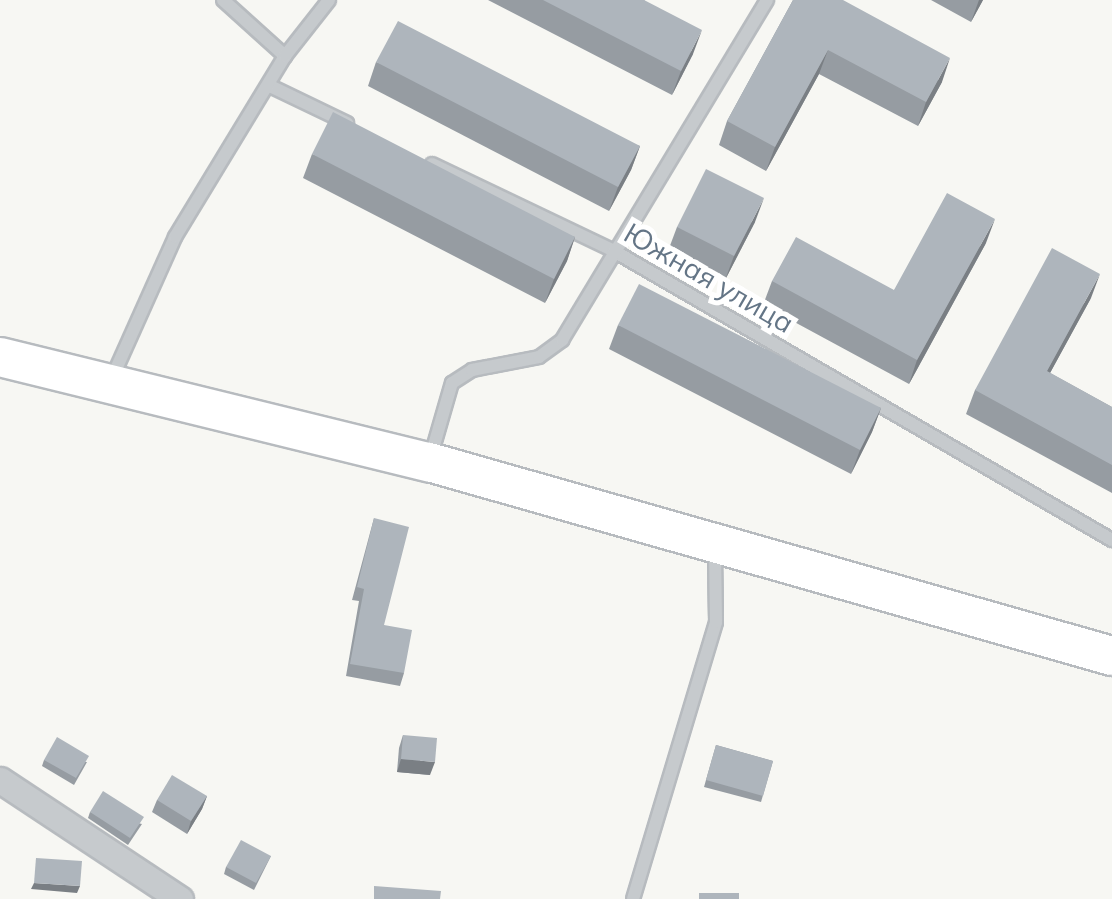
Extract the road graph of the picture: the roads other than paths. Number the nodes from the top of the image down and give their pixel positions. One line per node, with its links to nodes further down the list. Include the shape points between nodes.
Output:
1 (223, 0): 4 (lane)
2 (328, 0): 4 (lane)
3 (767, 0): 8 (lane)
4 (285, 56): 5 (lane)
5 (268, 85): 6 (lane); 10 (lane, via 175,237)
6 (354, 126)
7 (424, 160): 8 (lane, Южная улица)
8 (614, 251): 11 (lane, via 562,340 540,357 472,370 452,382); 12 (lane, Южная улица)
9 (0, 357): 10 (main road)
10 (109, 386): 11 (main road)
11 (430, 462): 13 (main road)
12 (1112, 540)
13 (715, 543): 14 (main road); 17 (lane, via 716,622)
14 (1112, 656)
15 (0, 780): 16 (street)
16 (180, 899)
17 (633, 899)

